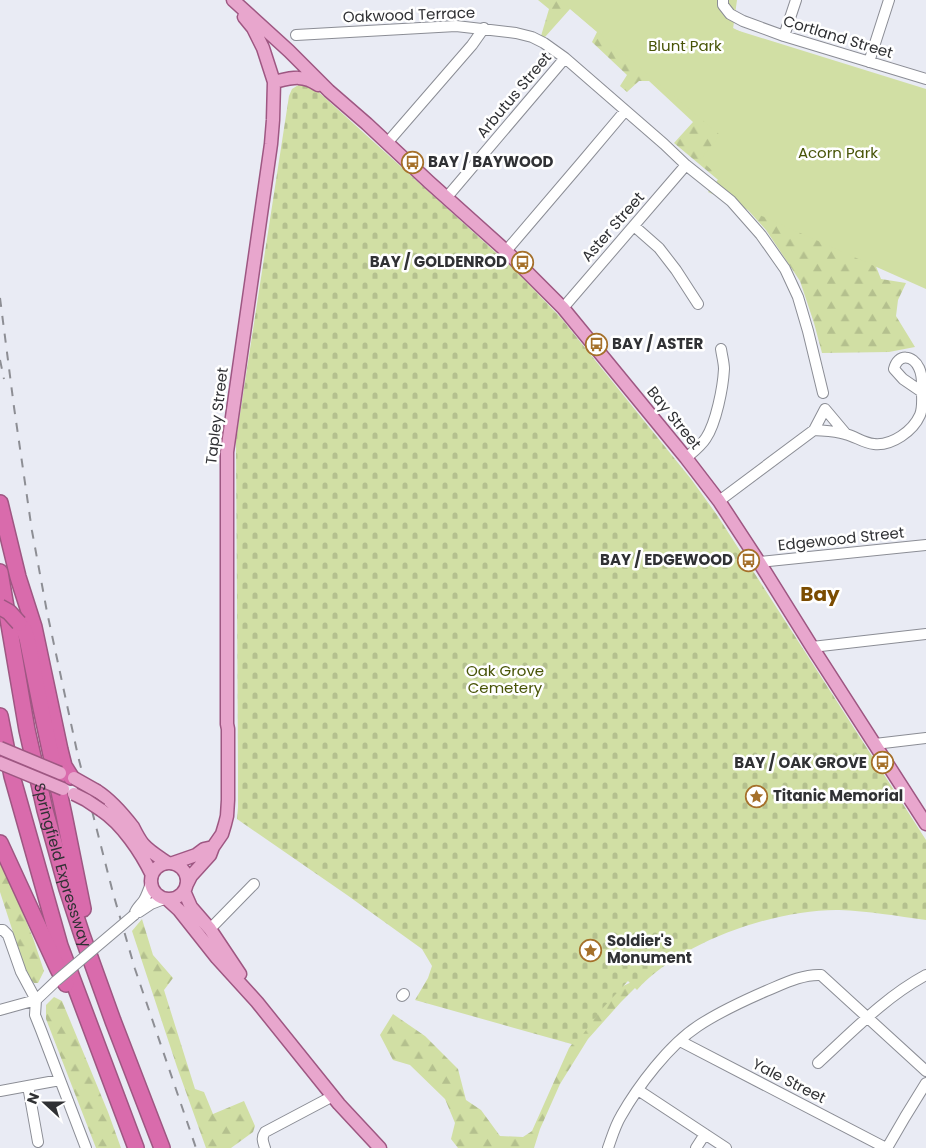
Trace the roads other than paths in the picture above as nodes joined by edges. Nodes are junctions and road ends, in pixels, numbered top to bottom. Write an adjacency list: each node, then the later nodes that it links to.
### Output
1 (232, 0): 10 (main road, Bay Street); 11 (main road, Tapley Street)
2 (723, 0): 7 (street, Cortland Street)
3 (796, 0): 7 (street)
4 (889, 0): 9 (street)
5 (484, 28): 6 (street, Oakwood Terrace); 8 (street, Oakwood Terrace); 15 (street)
6 (296, 35)
7 (784, 36): 9 (street, Cortland Street)
8 (565, 58): 14 (street, Oakwood Terrace); 17 (street, Arbutus Street)
9 (869, 62): 12 (street, Cortland Street)
10 (310, 72): 11 (main road); 13 (main road, Bay Street)
11 (273, 78): 13 (main road, Bay Street); 44 (main road, Tapley Street)
12 (926, 79)
13 (329, 91): 15 (main road, Bay Street)
14 (625, 111): 16 (street, Oakwood Terrace); 19 (street)
15 (387, 142): 17 (main road, Bay Street)
16 (686, 165): 18 (street, Aster Street); 24 (street, Oakwood Terrace)
17 (447, 197): 19 (main road, Bay Street)
18 (634, 226): 20 (street); 21 (street, Aster Street)
19 (506, 251): 21 (main road, Bay Street)
20 (698, 304)
21 (562, 308): 27 (main road, Bay Street)
22 (721, 349): 27 (street)
23 (922, 392): 26 (street)
24 (823, 393)
25 (814, 430): 26 (street); 26 (street); 28 (street)
26 (846, 434)
27 (686, 458): 28 (main road, Bay Street)
28 (719, 501): 31 (main road, Bay Street)
29 (0, 503): 41 (highway)
30 (926, 545): 31 (street, Edgewood Street)
31 (760, 562): 35 (main road, Bay Street)
32 (0, 572): 54 (highway, Springfield Expressway)
33 (0, 607): 54 (highway, bridge)
34 (926, 634): 35 (street)
35 (812, 647): 38 (main road, Bay Street)
36 (0, 716): 59 (highway, Springfield Expressway)
37 (926, 738): 38 (street)
38 (875, 744): 42 (main road, Bay Street)
39 (0, 748): 41 (main road, bridge)
40 (0, 763): 41 (main road, bridge)
41 (68, 782): 45 (main road, bridge); 46 (main road, bridge)
42 (926, 824)
43 (0, 843): 59 (highway)
44 (213, 847): 45 (main road); 48 (main road, Tapley Street)
45 (171, 863): 46 (main road); 48 (main road)
46 (151, 879): 49 (main road); 50 (street)
47 (254, 884): 51 (street)
48 (186, 888): 49 (main road); 51 (main road)
49 (165, 899): 50 (street); 56 (main road)
50 (134, 915): 55 (street, bridge)
51 (210, 929): 56 (main road)
52 (0, 930): 55 (street)
53 (926, 975): 58 (street)
54 (103, 991): 73 (highway, Springfield Expressway)
55 (36, 1000): 57 (street); 63 (street)
56 (257, 1002): 68 (main road)
57 (0, 1010)
58 (867, 1018): 60 (street); 61 (street); 62 (street)
59 (93, 1035): 72 (highway, Springfield Expressway)
60 (680, 1041): 66 (street); 79 (street, Yale Street)
61 (818, 1063)
62 (926, 1071)
63 (60, 1080): 65 (street); 71 (street)
64 (926, 1083): 79 (street)
65 (28, 1086): 67 (street); 70 (street)
66 (638, 1090): 69 (street); 76 (street)
67 (0, 1091)
68 (333, 1096): 74 (street); 75 (main road)
69 (705, 1134): 77 (street); 78 (street)
70 (38, 1142)
71 (86, 1148)
72 (136, 1148)
73 (162, 1148)
74 (265, 1148)
75 (380, 1148)
76 (608, 1148)
77 (696, 1148)
78 (726, 1148)
79 (887, 1148)

